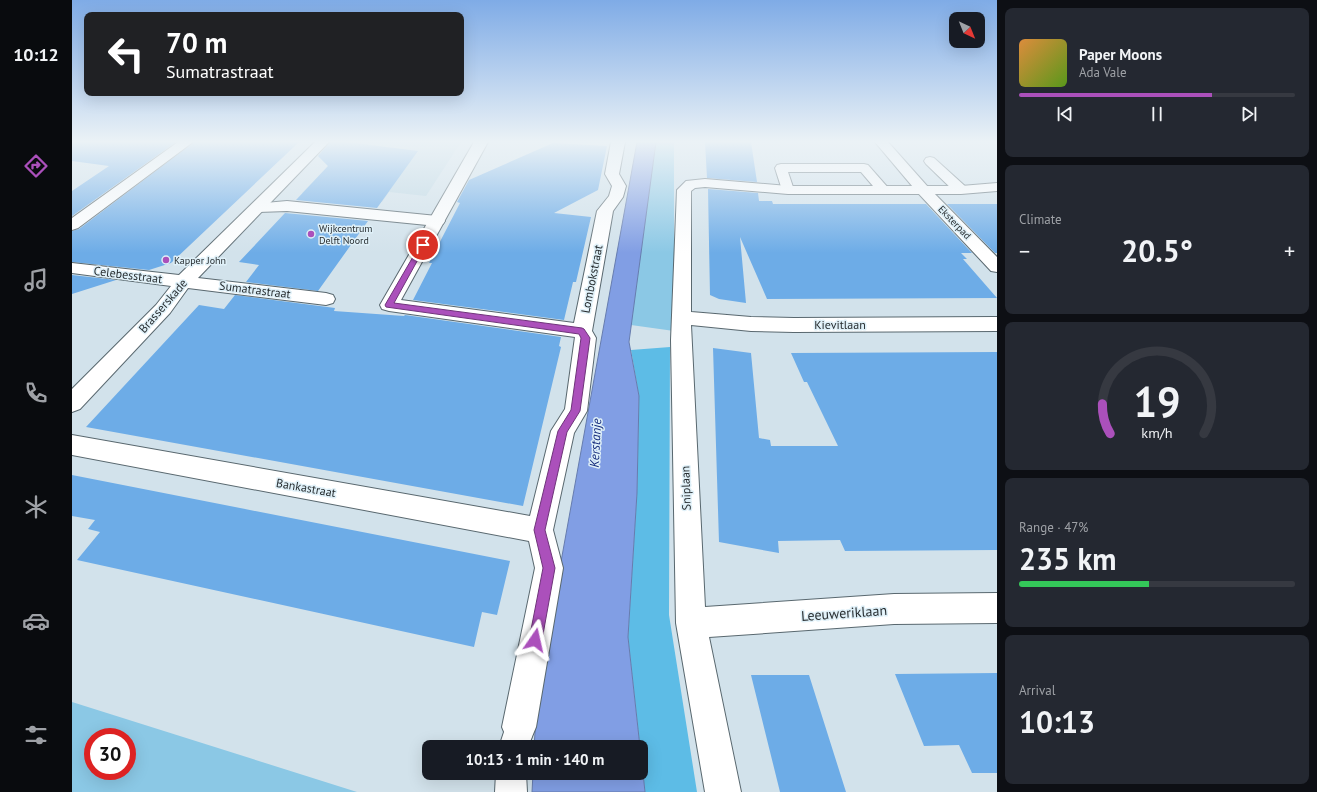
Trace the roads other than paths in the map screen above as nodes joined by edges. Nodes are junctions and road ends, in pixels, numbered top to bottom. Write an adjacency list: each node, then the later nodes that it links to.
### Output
1 (135, 179): 16 (street)
2 (286, 179): 14 (street, Brasserskade)
3 (460, 179): 15 (street)
4 (615, 179): 23 (street, Lombokstraat)
5 (784, 179): 10 (lane)
6 (874, 179): 11 (lane)
7 (914, 179): 12 (street, Eksterpad)
8 (949, 179): 13 (lane)
9 (997, 187): 13 (street)
10 (788, 190): 11 (street); 21 (street, Sniplaan)
11 (884, 190): 12 (street)
12 (924, 190): 13 (street); 17 (street, Eksterpad)
13 (961, 190)
14 (258, 207): 15 (street); 19 (street, Brasserskade)
15 (436, 221): 23 (street)
16 (72, 225)
17 (997, 267)
18 (72, 268): 19 (street, Celebesstraat)
19 (183, 282): 20 (street, Sumatrastraat); 24 (street, Brasserskade)
20 (326, 299)
21 (683, 318): 22 (street, Kievitlaan); 28 (street, Sniplaan)
22 (997, 324)
23 (582, 331): 26 (street, Lombokstraat)
24 (72, 403)
25 (72, 445): 26 (street, Bankastraat)
26 (540, 530): 29 (street, Lombokstraat)
27 (997, 608): 28 (street, Leeuweriklaan)
28 (691, 623): 32 (street, Sniplaan)
29 (516, 737)
30 (511, 780): 31 (lane)
31 (511, 792)
32 (723, 792)

